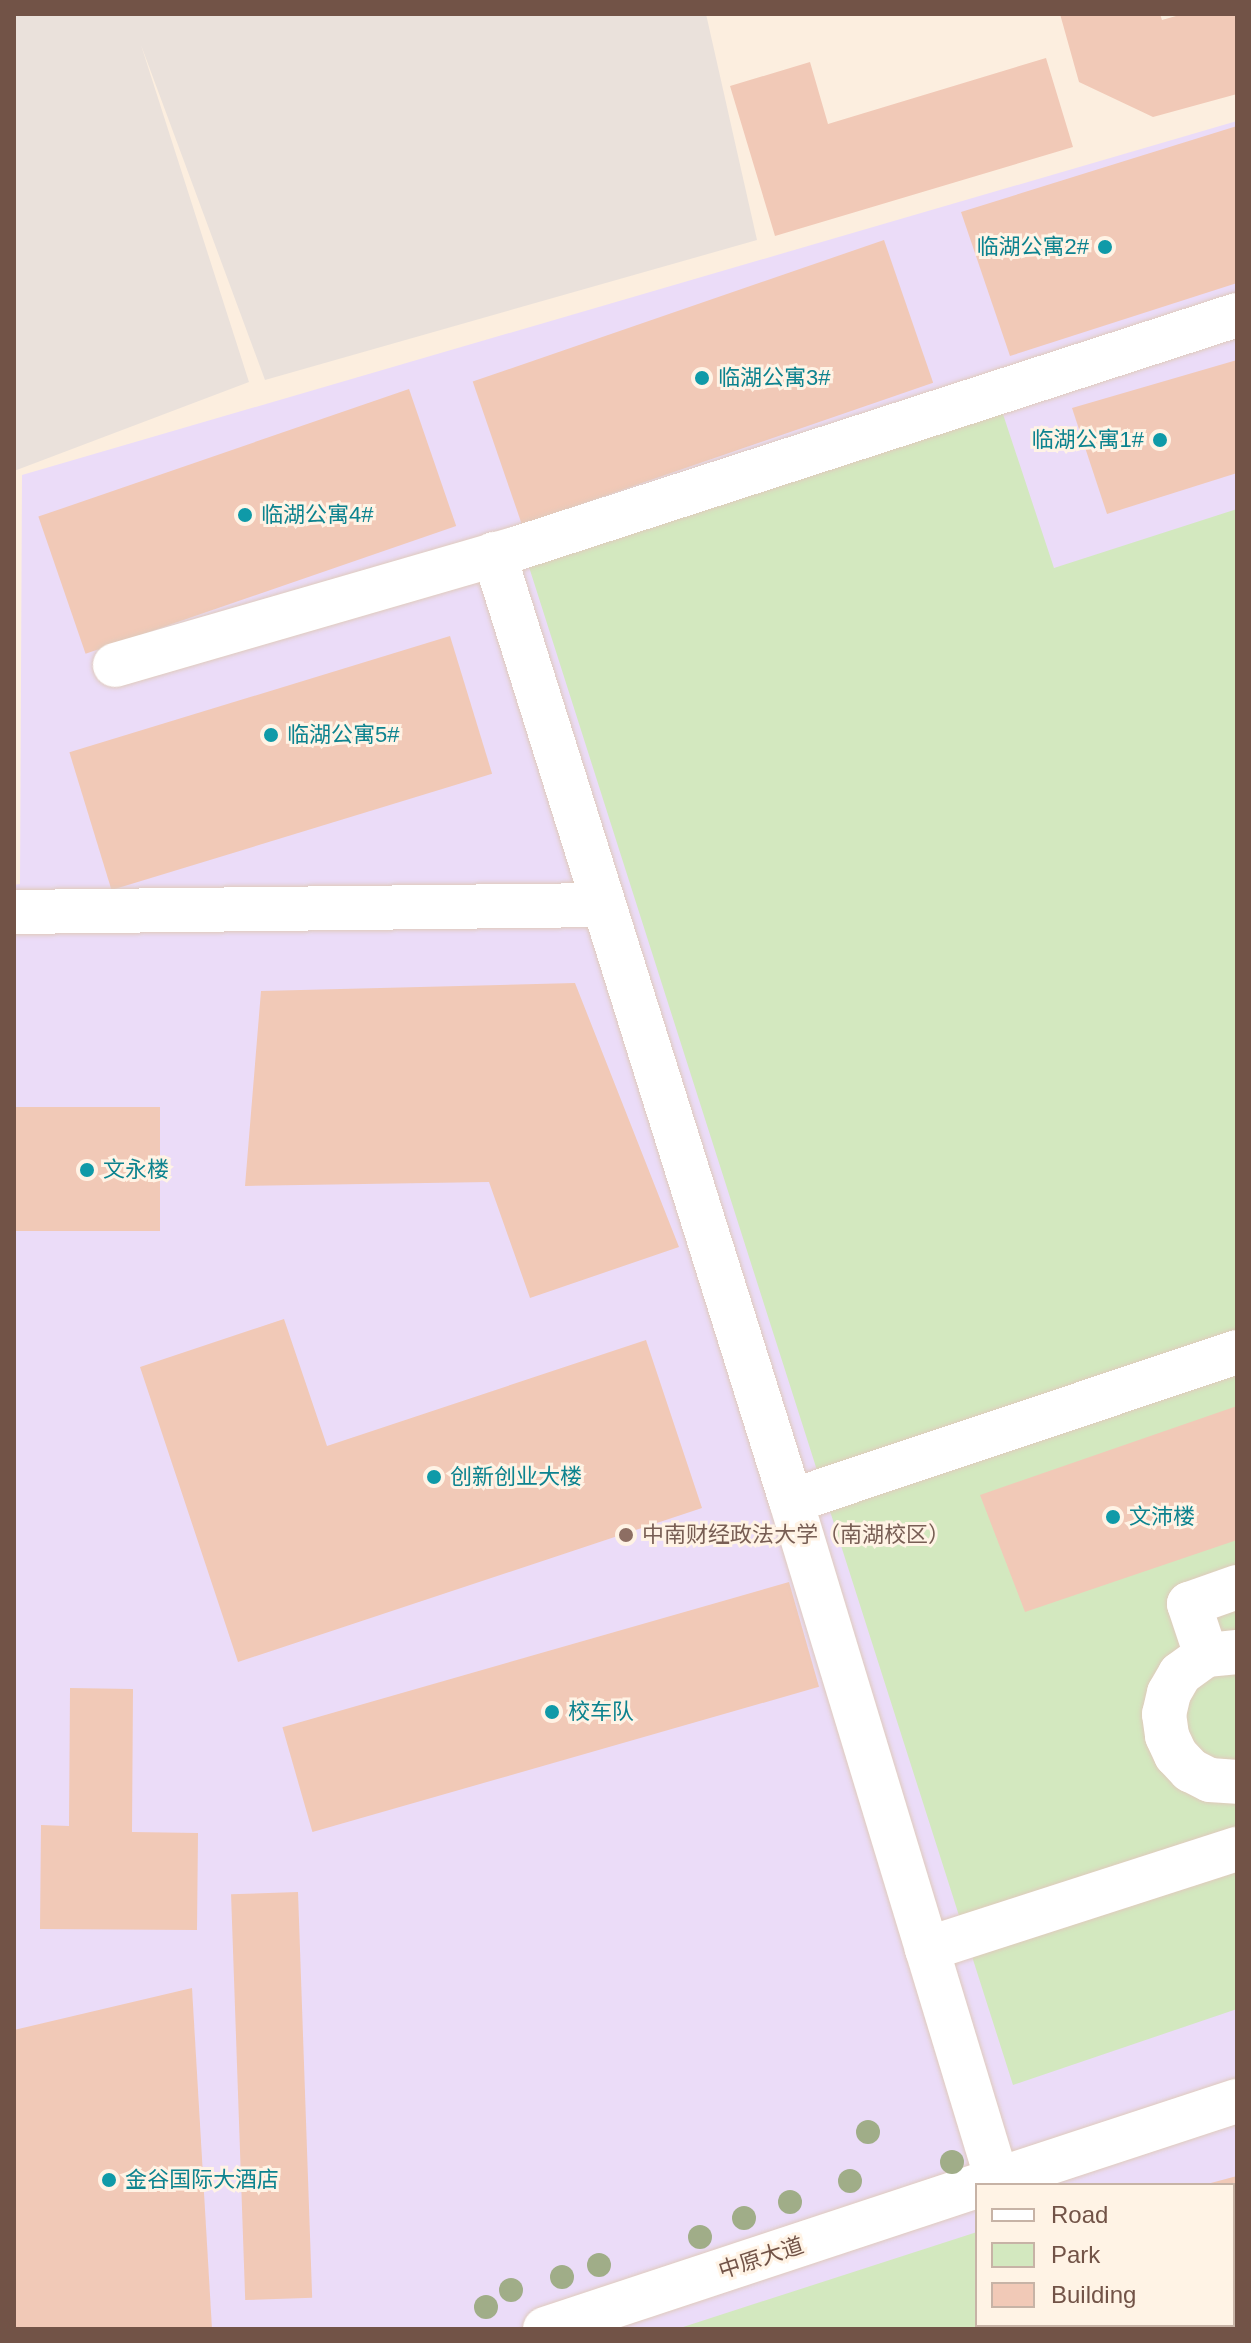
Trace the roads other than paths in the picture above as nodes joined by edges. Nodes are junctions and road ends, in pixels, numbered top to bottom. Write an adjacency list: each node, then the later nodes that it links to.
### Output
1 (1237, 315): 2 (street)
2 (494, 554): 3 (street); 4 (street)
3 (115, 665)
4 (603, 905): 5 (street); 7 (street)
5 (14, 912)
6 (1237, 1352): 7 (street)
7 (791, 1501): 12 (street)
8 (1237, 1587): 9 (street)
9 (1221, 1653): 10 (street)
10 (1237, 1782)
11 (1237, 1849): 12 (street)
12 (927, 1949): 14 (street)
13 (1237, 2101): 14 (street, 中原大道)
14 (1003, 2181)
15 (975, 2190): 16 (street, 中原大道)
16 (545, 2329)

